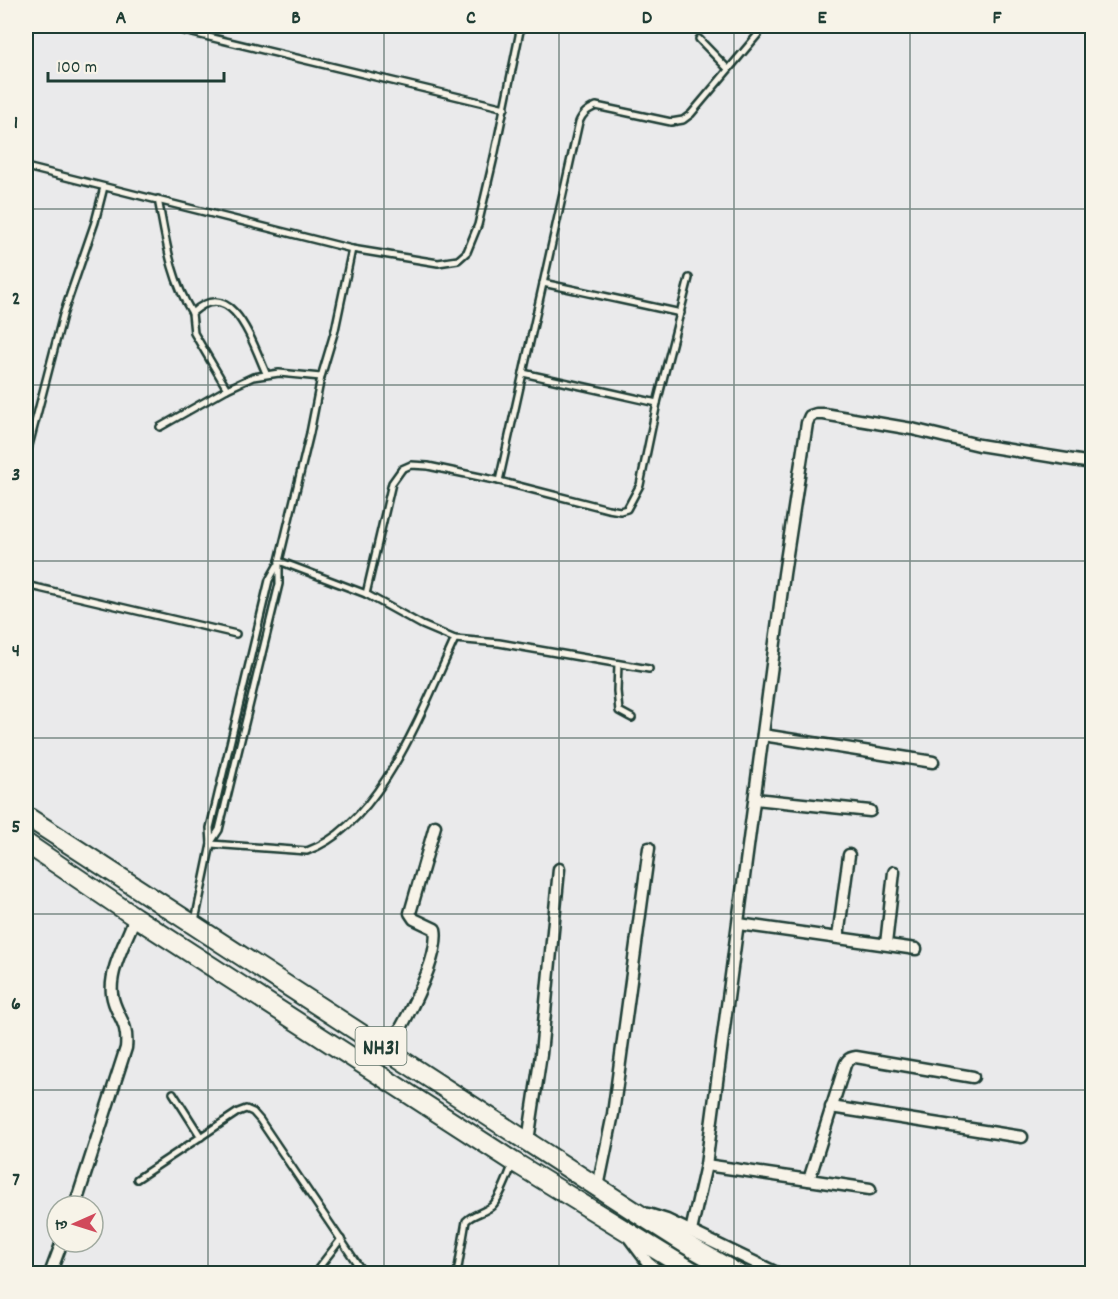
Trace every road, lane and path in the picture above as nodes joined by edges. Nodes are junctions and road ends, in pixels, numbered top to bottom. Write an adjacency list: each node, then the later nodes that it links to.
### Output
1 (163, 26): 6 (lane)
2 (521, 26): 6 (lane)
3 (765, 26): 5 (lane)
4 (699, 39): 5 (lane)
5 (727, 68): 12 (lane)
6 (505, 108): 10 (lane)
7 (26, 167): 8 (lane)
8 (104, 187): 9 (lane); 21 (lane)
9 (158, 199): 10 (lane); 13 (lane)
10 (352, 249): 17 (lane)
11 (689, 278): 14 (lane)
12 (543, 283): 14 (lane); 16 (lane)
13 (192, 313): 15 (lane); 18 (lane)
14 (681, 313): 19 (lane)
15 (266, 373): 17 (lane); 18 (lane)
16 (523, 373): 19 (lane); 23 (lane)
17 (321, 377): 24 (lane)
18 (226, 389): 20 (lane)
19 (657, 404): 23 (lane)
20 (160, 427)
21 (26, 457)
22 (1092, 463): 32 (street)
23 (499, 481): 26 (lane)
24 (278, 563): 26 (lane); 39 (lane); 39 (lane)
25 (26, 585): 27 (lane)
26 (366, 594): 28 (lane)
27 (236, 634)
28 (455, 639): 29 (lane); 39 (lane)
29 (618, 664): 30 (lane); 31 (lane)
30 (649, 669)
31 (632, 718)
32 (764, 735): 33 (street); 34 (street)
33 (933, 762)
34 (755, 799): 35 (street); 45 (street)
35 (870, 812)
36 (26, 816): 46 (highway, NH31)
37 (435, 826): 50 (street)
38 (26, 843): 44 (highway, NH31)
39 (211, 843): 46 (lane)
40 (649, 848): 61 (street)
41 (849, 855): 47 (street)
42 (559, 869): 56 (street)
43 (894, 872): 48 (street)
44 (135, 917): 57 (highway, NH31); 63 (street)
45 (739, 924): 47 (street); 58 (street)
46 (194, 926): 50 (highway, NH31)
47 (838, 937): 48 (street)
48 (886, 944): 49 (street)
49 (916, 949)
50 (388, 1051): 56 (highway, NH31)
51 (973, 1077): 53 (street)
52 (173, 1094): 54 (lane)
53 (831, 1107): 55 (street); 60 (street)
54 (201, 1137): 59 (lane); 67 (lane)
55 (1022, 1137)
56 (528, 1141): 61 (highway, NH31)
57 (514, 1162): 65 (highway, NH31); 72 (lane)
58 (706, 1165): 60 (street); 66 (street)
59 (137, 1179)
60 (809, 1180): 62 (street)
61 (598, 1187): 64 (highway, NH31)
62 (870, 1189)
63 (79, 1194)
64 (631, 1209): 66 (street); 75 (highway, NH31)
65 (620, 1226): 73 (street); 74 (highway, NH31)
66 (691, 1231): 76 (street)
67 (341, 1239): 70 (lane); 71 (lane)
68 (58, 1254): 69 (street)
69 (50, 1274)
70 (314, 1274)
71 (364, 1274)
72 (457, 1274)
73 (662, 1274)
74 (696, 1274)
75 (738, 1274)
76 (779, 1274)

